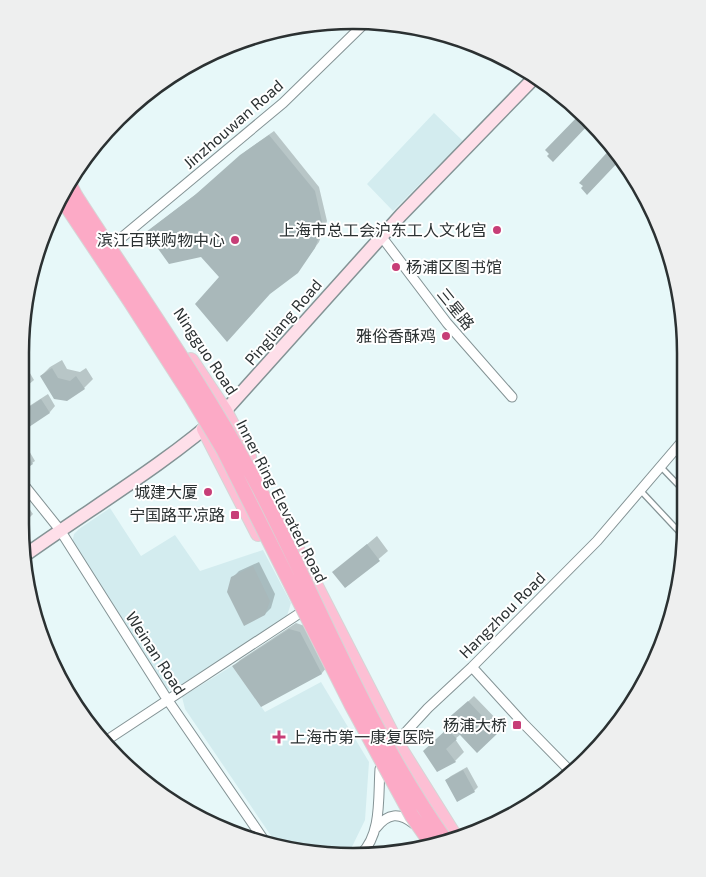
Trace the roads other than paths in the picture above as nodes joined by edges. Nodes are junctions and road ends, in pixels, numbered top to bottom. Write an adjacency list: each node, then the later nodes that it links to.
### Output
1 (359, 29): 8 (street, Jinzhouwan Road)
2 (531, 82): 7 (main road, Pingliang Road)
3 (76, 185): 8 (main road, Ningguo Road)
4 (70, 194): 31 (highway, Inner Ring Elevated Road, bridge)
5 (70, 194): 33 (highway, Inner Ring Elevated Road, bridge)
6 (63, 207): 11 (main road)
7 (381, 236): 9 (street, 三星路); 10 (main road, Pingliang Road)
8 (114, 244): 10 (main road, Ningguo Road)
9 (512, 397)
10 (225, 411): 11 (main road, Pingliang Road); 24 (main road, Ningguo Road)
11 (204, 429): 18 (main road, Pingliang Road); 20 (main road)
12 (677, 448): 13 (street, Hangzhou Road)
13 (661, 467): 14 (lane); 16 (street, Hangzhou Road)
14 (677, 484)
15 (29, 491): 18 (street, Weinan Road)
16 (641, 491): 17 (lane); 21 (street, Hangzhou Road)
17 (677, 529)
18 (60, 530): 19 (main road, Pingliang Road); 22 (street, Weinan Road)
19 (30, 552)
20 (300, 613): 22 (street); 26 (main road)
21 (472, 667): 24 (street, Hangzhou Road); 25 (street)
22 (168, 699): 23 (street); 30 (street, Weinan Road)
23 (109, 738)
24 (396, 742): 26 (street, Hangzhou Road); 29 (main road, Ningguo Road)
25 (567, 768)
26 (380, 769): 27 (main road); 28 (street, Hangzhou Road)
27 (415, 824): 28 (street); 32 (main road)
28 (376, 828): 34 (street, Hangzhou Road)
29 (452, 832)
30 (260, 834)
31 (442, 835)
32 (427, 839)
33 (428, 839)
34 (366, 848)

